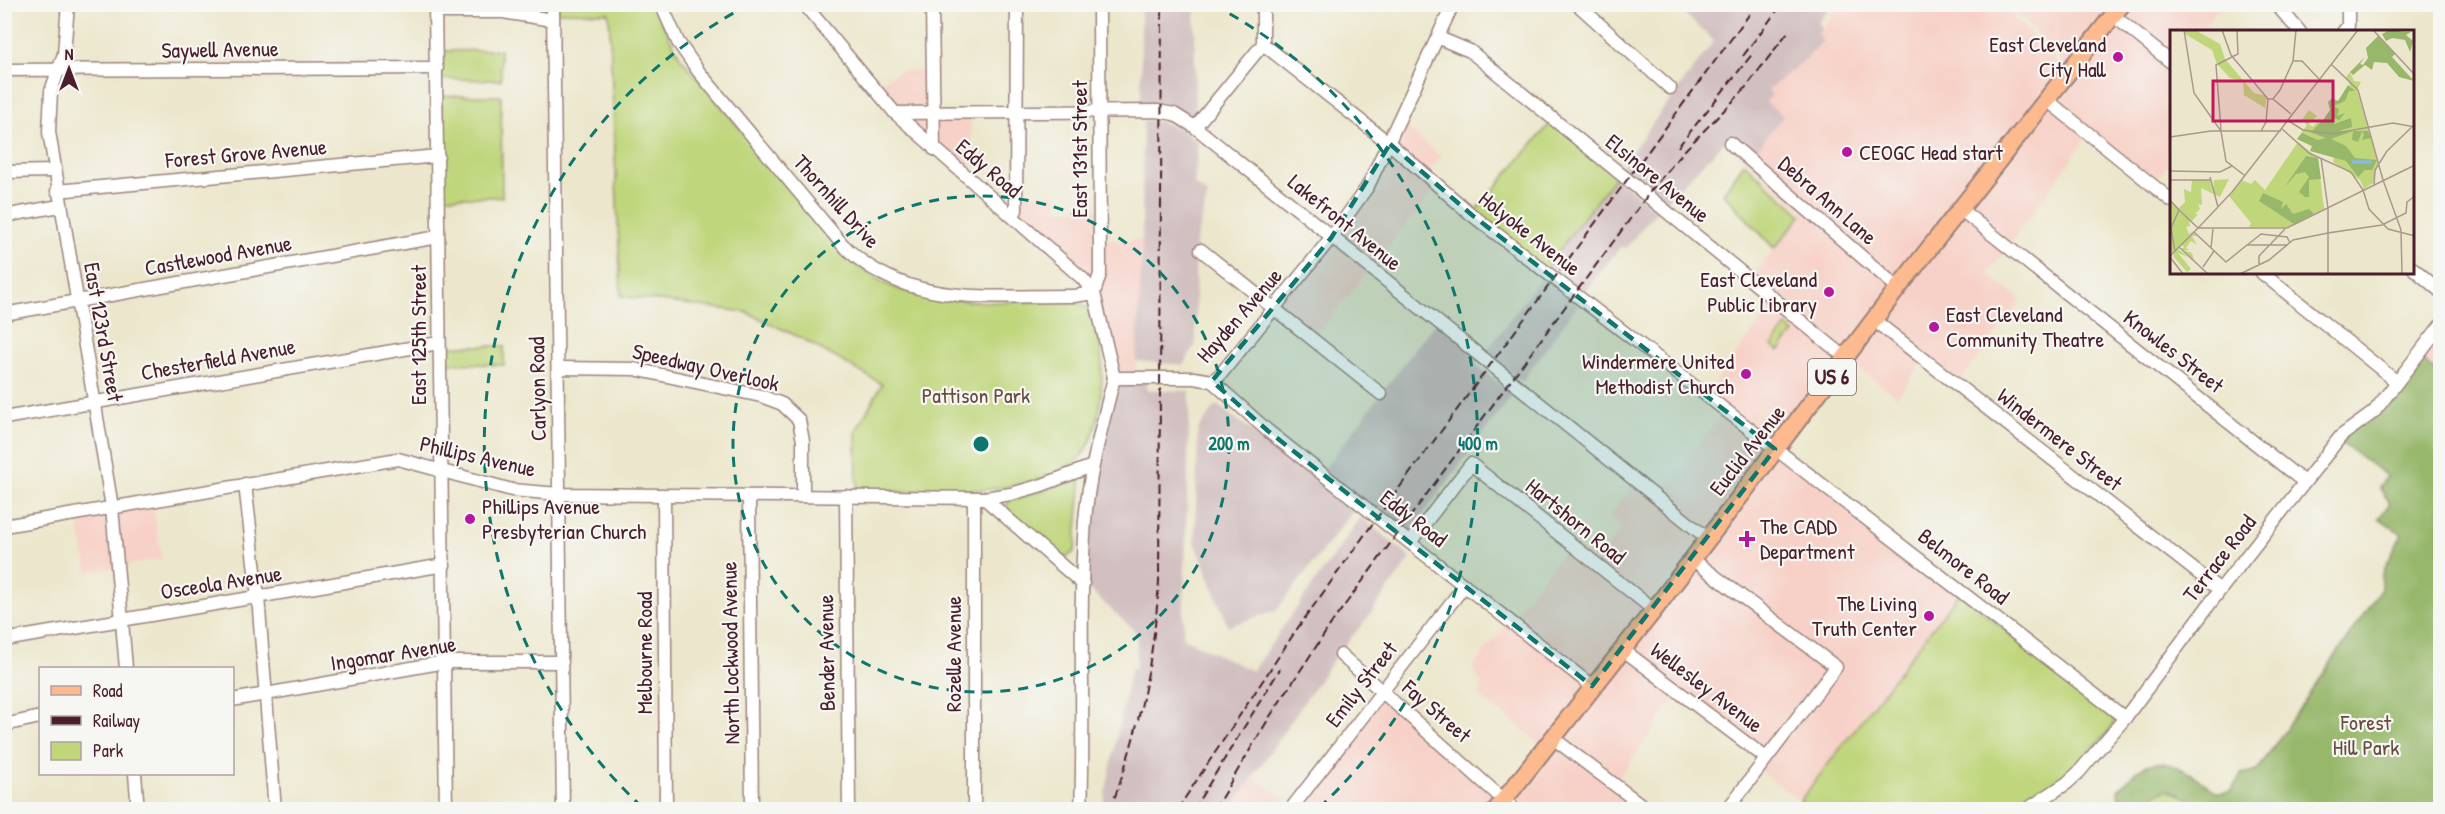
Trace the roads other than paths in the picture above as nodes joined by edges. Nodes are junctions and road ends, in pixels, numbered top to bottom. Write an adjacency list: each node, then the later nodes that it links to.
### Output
1 (68, 4): 23 (street, East 123rd Street)
2 (554, 4): 15 (street, Carlyon Road)
3 (661, 4): 50 (street, Thornhill Drive)
4 (804, 4): 27 (street, Eddy Road)
5 (932, 4): 28 (street)
6 (1017, 4): 29 (street)
7 (1099, 4): 26 (street, East 131st Street)
8 (1263, 4): 19 (street)
9 (1453, 4): 18 (street, Hayden Avenue)
10 (1577, 4): 24 (street)
11 (2276, 4): 16 (street)
12 (2348, 4): 17 (street)
13 (436, 8): 15 (street); 21 (street, East 125th Street)
14 (2118, 10): 20 (street); 25 (main road, Euclid Avenue / US 6)
15 (552, 20): 58 (street, Carlyon Road)
16 (2298, 30)
17 (2344, 30)
18 (1439, 38): 32 (street, Hayden Avenue); 57 (street, Elsinore Avenue)
19 (1263, 44): 30 (street); 32 (street, Holyoke Avenue)
20 (2170, 61)
21 (437, 68): 23 (street, Saywell Avenue); 34 (street, East 125th Street)
22 (4, 70): 23 (street, Saywell Avenue)
23 (57, 71): 35 (street, East 123rd Street)
24 (1670, 88)
25 (2047, 100): 38 (street); 40 (main road, Euclid Avenue / US 6)
26 (1100, 111): 29 (street, Lakefront Avenue); 30 (street, Lakefront Avenue); 50 (street, East 131st Street)
27 (895, 113): 28 (street, Lakefront Avenue); 33 (street, Eddy Road)
28 (933, 113): 29 (street, Lakefront Avenue); 33 (street)
29 (1016, 113): 42 (street)
30 (1195, 127): 44 (street, Lakefront Avenue)
31 (1730, 143): 48 (street, Debra Ann Lane)
32 (1390, 144): 44 (street, Hayden Avenue); 65 (street, Holyoke Avenue)
33 (934, 149): 42 (street, Eddy Road)
34 (438, 156): 37 (street, Forest Grove Avenue); 43 (street, East 125th Street)
35 (54, 171): 36 (street); 37 (street, East 123rd Street)
36 (4, 172)
37 (57, 191): 39 (street, East 123rd Street)
38 (2170, 199)
39 (60, 206): 41 (street); 51 (street, East 123rd Street)
40 (1960, 209): 48 (main road, Euclid Avenue / US 6); 68 (street, Knowles Street)
41 (4, 216)
42 (1013, 216): 50 (street, Eddy Road)
43 (438, 237): 51 (street, Castlewood Avenue); 56 (street, East 125th Street)
44 (1331, 238): 52 (street, Hayden Avenue); 78 (street, Lakefront Avenue)
45 (1201, 250): 52 (street)
46 (2415, 270): 49 (street)
47 (2263, 274): 61 (street)
48 (1898, 288): 54 (main road, Euclid Avenue / US 6)
49 (2440, 289)
50 (1094, 293): 59 (street, Eddy Road)
51 (77, 301): 53 (street, Castlewood Avenue); 63 (street, East 123rd Street)
52 (1275, 308): 60 (street, Hayden Avenue); 62 (street)
53 (4, 314)
54 (1875, 321): 57 (main road, Euclid Avenue / US 6); 84 (street, Windermere Street)
55 (2440, 326): 61 (street, Terrace Road)
56 (440, 343): 63 (street, Chesterfield Avenue); 67 (street, East 125th Street)
57 (1846, 358): 65 (main road, Euclid Avenue / US 6)
58 (558, 368): 70 (street, Carlyon Road); 73 (street, Speedway Overlook)
59 (1114, 378): 60 (street, Hayden Avenue); 66 (street)
60 (1212, 381): 79 (street, Eddy Road)
61 (2397, 381): 68 (street, Terrace Road)
62 (1381, 394)
63 (95, 402): 64 (street, Chesterfield Avenue); 76 (street, East 123rd Street)
64 (4, 418)
65 (1775, 449): 78 (main road, Euclid Avenue / US 6); 99 (street, Belmore Road)
66 (1092, 466): 75 (street, Phillips Avenue); 82 (street)
67 (440, 471): 69 (street, Phillips Avenue); 70 (street, Phillips Avenue); 81 (street, East 125th Street)
68 (2304, 482): 84 (street, Terrace Road)
69 (245, 484): 76 (street, Phillips Avenue); 85 (street)
70 (559, 494): 71 (street, Phillips Avenue); 92 (street, Carlyon Road)
71 (664, 496): 72 (street, Phillips Avenue); 109 (street, Melbourne Road)
72 (749, 496): 73 (street, Phillips Avenue); 110 (street, North Lockwood Avenue)
73 (803, 496): 74 (street, Phillips Avenue)
74 (846, 496): 75 (street, Phillips Avenue); 111 (street, Bender Avenue)
75 (979, 498): 82 (street); 112 (street, Rozelle Avenue)
76 (112, 507): 77 (street, Phillips Avenue); 87 (street, East 123rd Street)
77 (4, 526)
78 (1707, 538): 80 (main road, Euclid Avenue / US 6)
79 (1411, 541): 83 (street, Eddy Road); 86 (street, Hartshorn Road)
80 (1692, 559): 86 (main road, Euclid Avenue / US 6); 102 (street)
81 (444, 565): 85 (street, Osceola Avenue); 91 (street, East 125th Street)
82 (1083, 584): 113 (street)
83 (1465, 585): 94 (street, Eddy Road); 95 (street, Emily Street)
84 (2220, 590): 99 (street, Terrace Road)
85 (258, 597): 87 (street, Osceola Avenue); 96 (street)
86 (1654, 610): 89 (main road, Euclid Avenue / US 6)
87 (122, 619): 88 (street, Osceola Avenue); 93 (street, East 123rd Street)
88 (4, 640)
89 (1622, 650): 94 (main road, Euclid Avenue / US 6); 102 (street, Wellesley Avenue)
90 (1341, 655): 95 (street, Fay Street)
91 (445, 662): 92 (street, Ingomar Avenue); 96 (street, Ingomar Avenue); 107 (street, East 125th Street)
92 (562, 662): 108 (street, Carlyon Road)
93 (126, 667)
94 (1592, 686): 101 (main road, Euclid Avenue / US 6)
95 (1382, 692): 104 (street, Fay Street); 114 (street, Emily Street)
96 (265, 694): 97 (street, Ingomar Avenue); 106 (street)
97 (234, 700)
98 (39, 717): 100 (street)
99 (2125, 718): 117 (street, Terrace Road)
100 (4, 725)
101 (1553, 738): 104 (main road, Euclid Avenue / US 6); 115 (street)
102 (1766, 758): 116 (street)
103 (135, 775): 105 (street)
104 (1506, 806)
105 (138, 810)
106 (275, 810)
107 (446, 810)
108 (563, 810)
109 (666, 810)
110 (752, 810)
111 (849, 810)
112 (974, 810)
113 (1081, 810)
114 (1290, 810)
115 (1648, 810)
116 (1727, 810)
117 (2026, 810)

